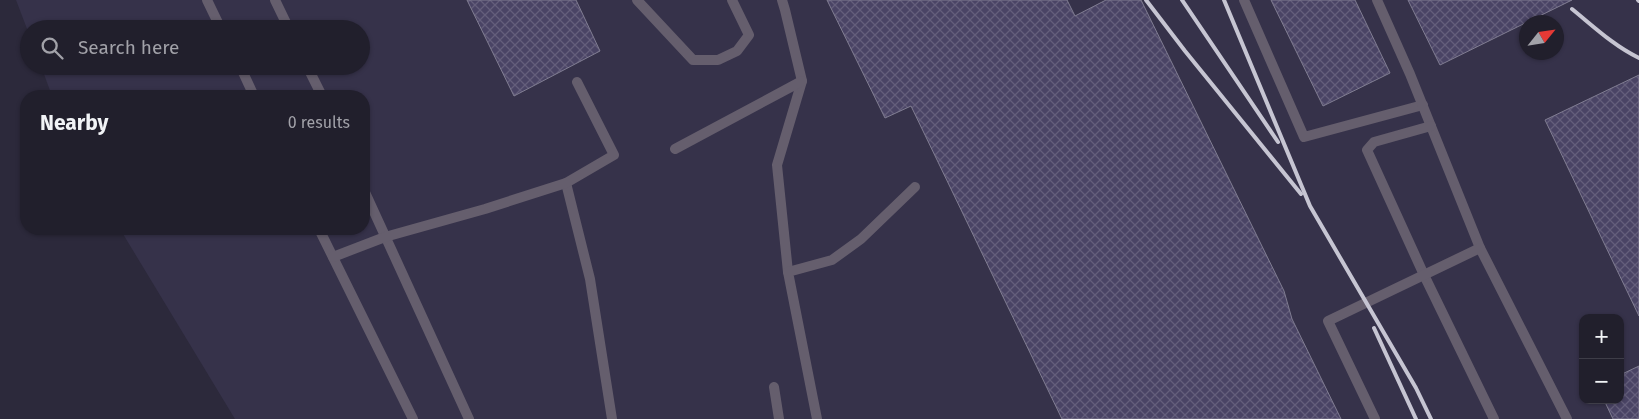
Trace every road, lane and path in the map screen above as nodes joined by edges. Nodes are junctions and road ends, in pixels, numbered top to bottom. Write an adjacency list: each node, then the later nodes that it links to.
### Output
1 (207, 0): 8 (lane)
2 (275, 0): 9 (lane)
3 (636, 0): 4 (lane)
4 (732, 0)
5 (782, 0): 13 (lane)
6 (1244, 0): 16 (lane)
7 (1377, 0): 16 (lane)
8 (217, 20)
9 (285, 20)
10 (244, 75): 14 (lane)
11 (312, 75): 15 (lane)
12 (577, 82): 19 (lane)
13 (802, 82): 18 (lane); 26 (lane)
14 (251, 90)
15 (319, 90)
16 (1422, 105): 17 (lane)
17 (1431, 126): 24 (lane); 27 (lane)
18 (675, 149)
19 (566, 183): 23 (lane); 31 (lane)
20 (915, 187): 26 (lane)
21 (370, 204): 23 (lane)
22 (322, 235): 25 (lane)
23 (384, 237): 25 (lane); 30 (lane)
24 (1480, 248): 27 (lane); 36 (lane)
25 (333, 257): 29 (lane)
26 (788, 272): 33 (lane)
27 (1424, 275): 34 (lane); 35 (lane)
28 (774, 388): 32 (lane)
29 (413, 419)
30 (469, 419)
31 (612, 419)
32 (778, 419)
33 (816, 419)
34 (1375, 419)
35 (1494, 419)
36 (1566, 419)

